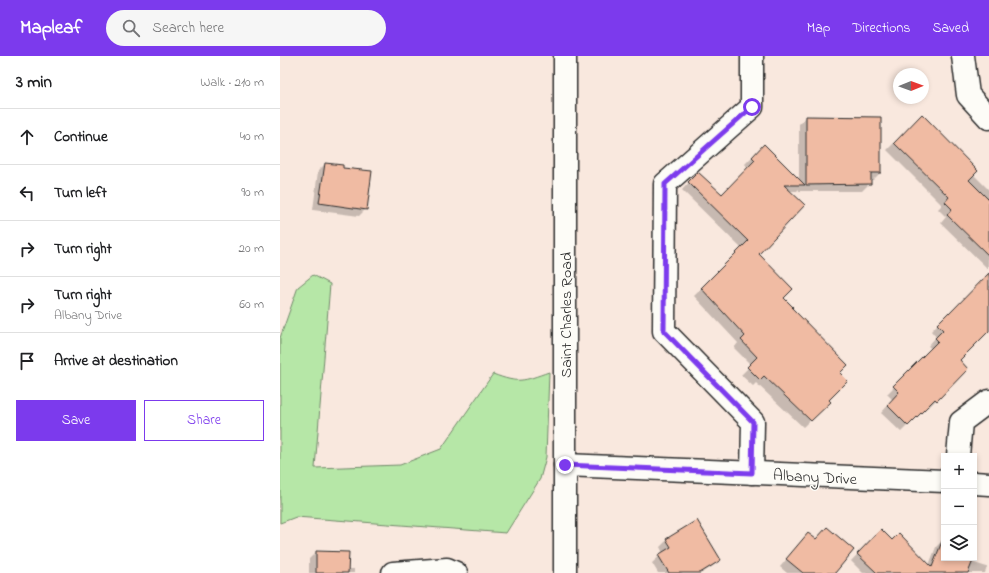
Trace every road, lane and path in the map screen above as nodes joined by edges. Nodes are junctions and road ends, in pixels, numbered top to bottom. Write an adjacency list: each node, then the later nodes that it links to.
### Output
1 (565, 56): 7 (street, Saint Charles Road)
2 (752, 56): 8 (street)
3 (963, 56): 4 (street)
4 (989, 118)
5 (989, 401): 6 (street)
6 (958, 453)
7 (565, 465): 8 (street, Albany Drive); 14 (street, Saint Charles Road)
8 (752, 473): 9 (street, Albany Drive)
9 (941, 481)
10 (977, 483): 11 (street)
11 (989, 484)
12 (393, 573): 13 (street)
13 (456, 573)
14 (564, 573)

